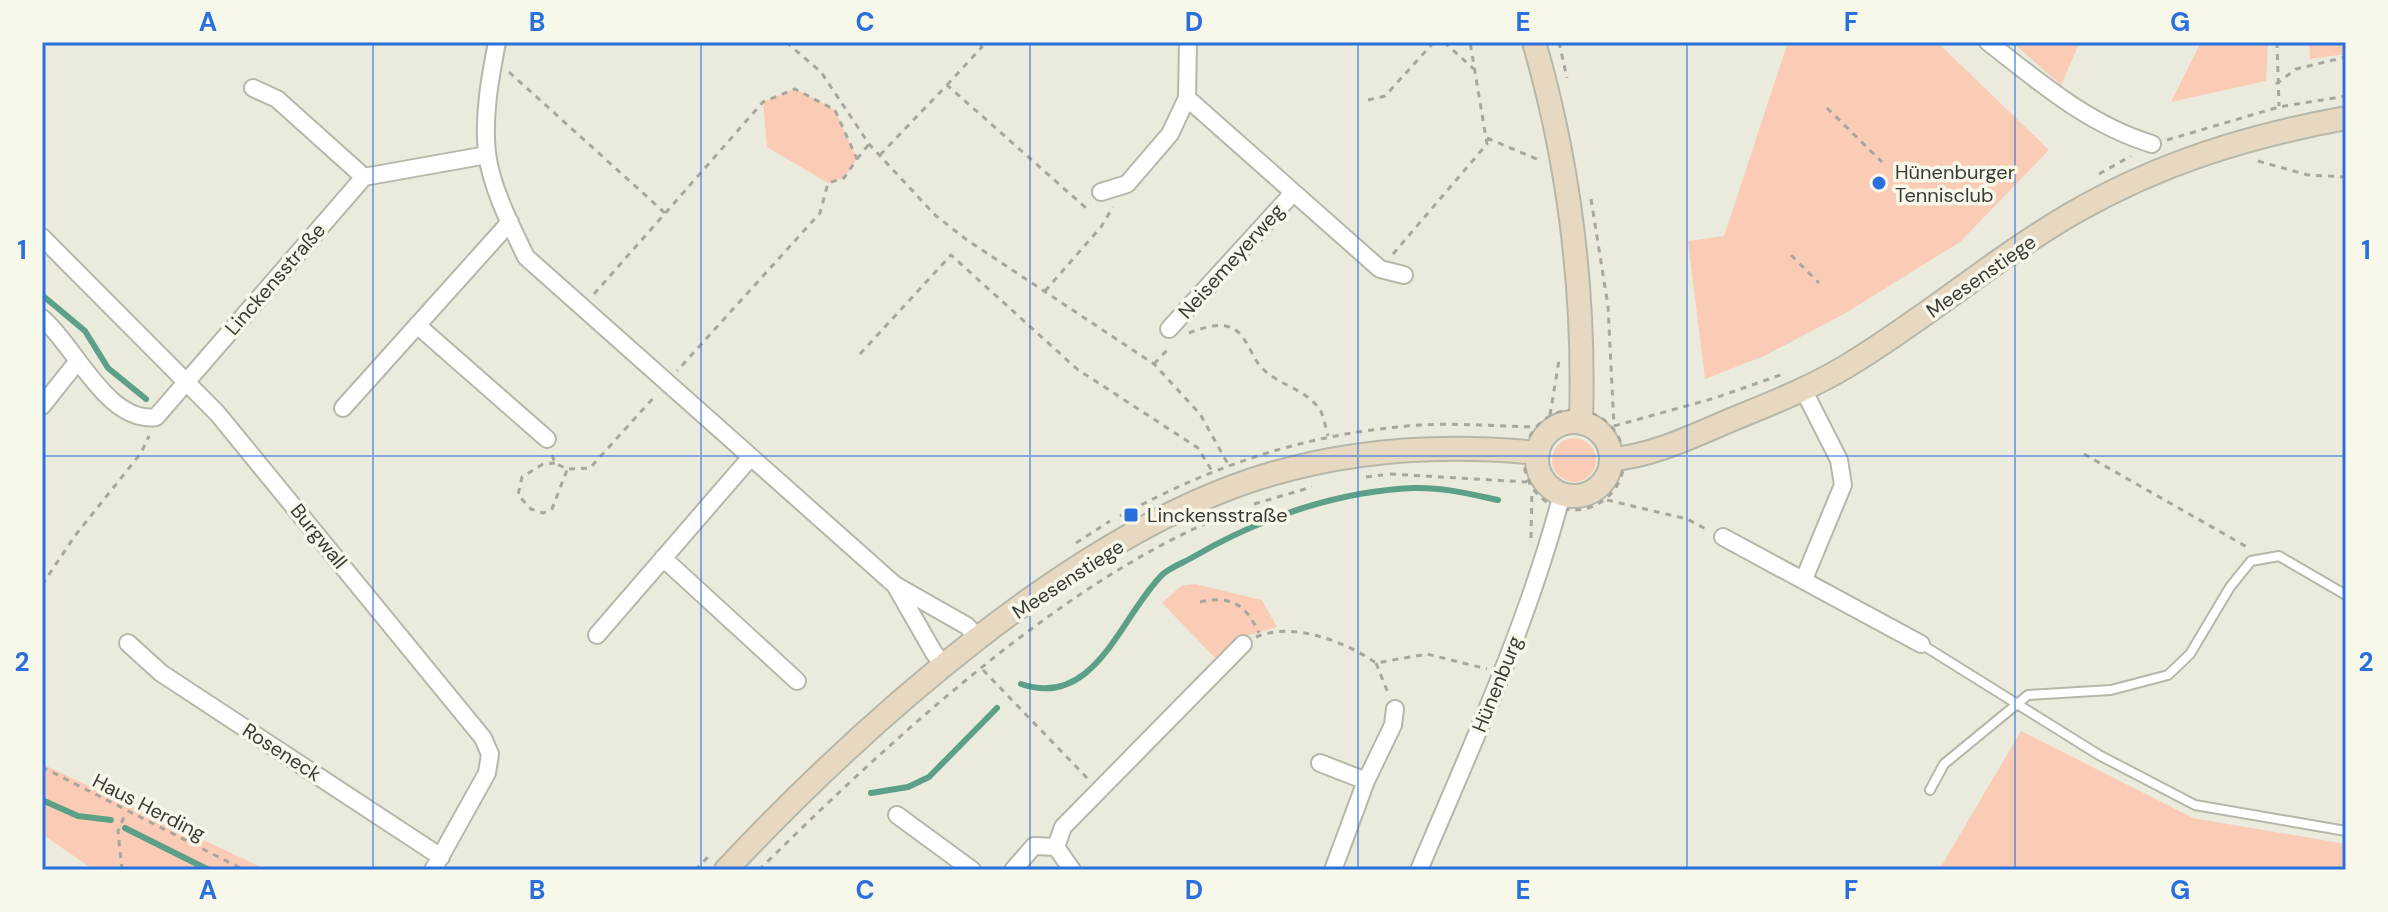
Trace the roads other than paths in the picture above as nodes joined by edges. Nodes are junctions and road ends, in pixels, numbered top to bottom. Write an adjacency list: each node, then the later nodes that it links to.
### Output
1 (1188, 42): 6 (street)
2 (1534, 42): 24 (street)
3 (1988, 42): 8 (street)
4 (493, 47): 9 (street)
5 (253, 88): 10 (street)
6 (1187, 98): 11 (street); 12 (street, Neisemeyerweg)
7 (2346, 118): 21 (street, Meesenstiege)
8 (2152, 144)
9 (487, 155): 10 (street); 13 (street)
10 (364, 177): 20 (street, Linckensstraße)
11 (1101, 192)
12 (1293, 193): 15 (street, Neisemeyerweg); 18 (street, Neisemeyerweg)
13 (510, 222): 17 (street); 27 (street)
14 (42, 237): 20 (street, Burgwall)
15 (1404, 275)
16 (42, 318): 19 (street)
17 (417, 325): 23 (street); 25 (street)
18 (1169, 329)
19 (77, 362): 20 (street, Linckensstraße); 22 (street)
20 (187, 382): 50 (street, Burgwall)
21 (1803, 389): 28 (street, Meesenstiege); 32 (street)
22 (42, 406)
23 (343, 408)
24 (1581, 423): 26 (street); 28 (street)
25 (547, 439)
26 (1538, 453): 29 (street); 36 (street, Meesenstiege)
27 (750, 458): 31 (street); 33 (street)
28 (1617, 458): 29 (street)
29 (1560, 501): 56 (street, Hünenburg)
30 (1723, 537): 32 (street)
31 (663, 558): 35 (street); 41 (street)
32 (1804, 579): 39 (street)
33 (895, 585): 36 (street); 40 (street)
34 (2346, 595): 42 (lane)
35 (597, 635)
36 (979, 639): 40 (street, Meesenstiege)
37 (128, 643): 50 (street, Roseneck)
38 (1243, 644): 49 (street)
39 (1921, 644): 42 (lane)
40 (945, 666): 51 (street, Meesenstiege)
41 (797, 681)
42 (2014, 703): 46 (lane); 48 (lane)
43 (1395, 709): 45 (street)
44 (1320, 763): 45 (street)
45 (1366, 781): 55 (street)
46 (1930, 790)
47 (897, 815): 52 (street)
48 (2346, 831)
49 (1056, 847): 53 (street); 54 (street)
50 (437, 863)
51 (726, 870)
52 (972, 870)
53 (1013, 870)
54 (1072, 870)
55 (1333, 870)
56 (1419, 870)

